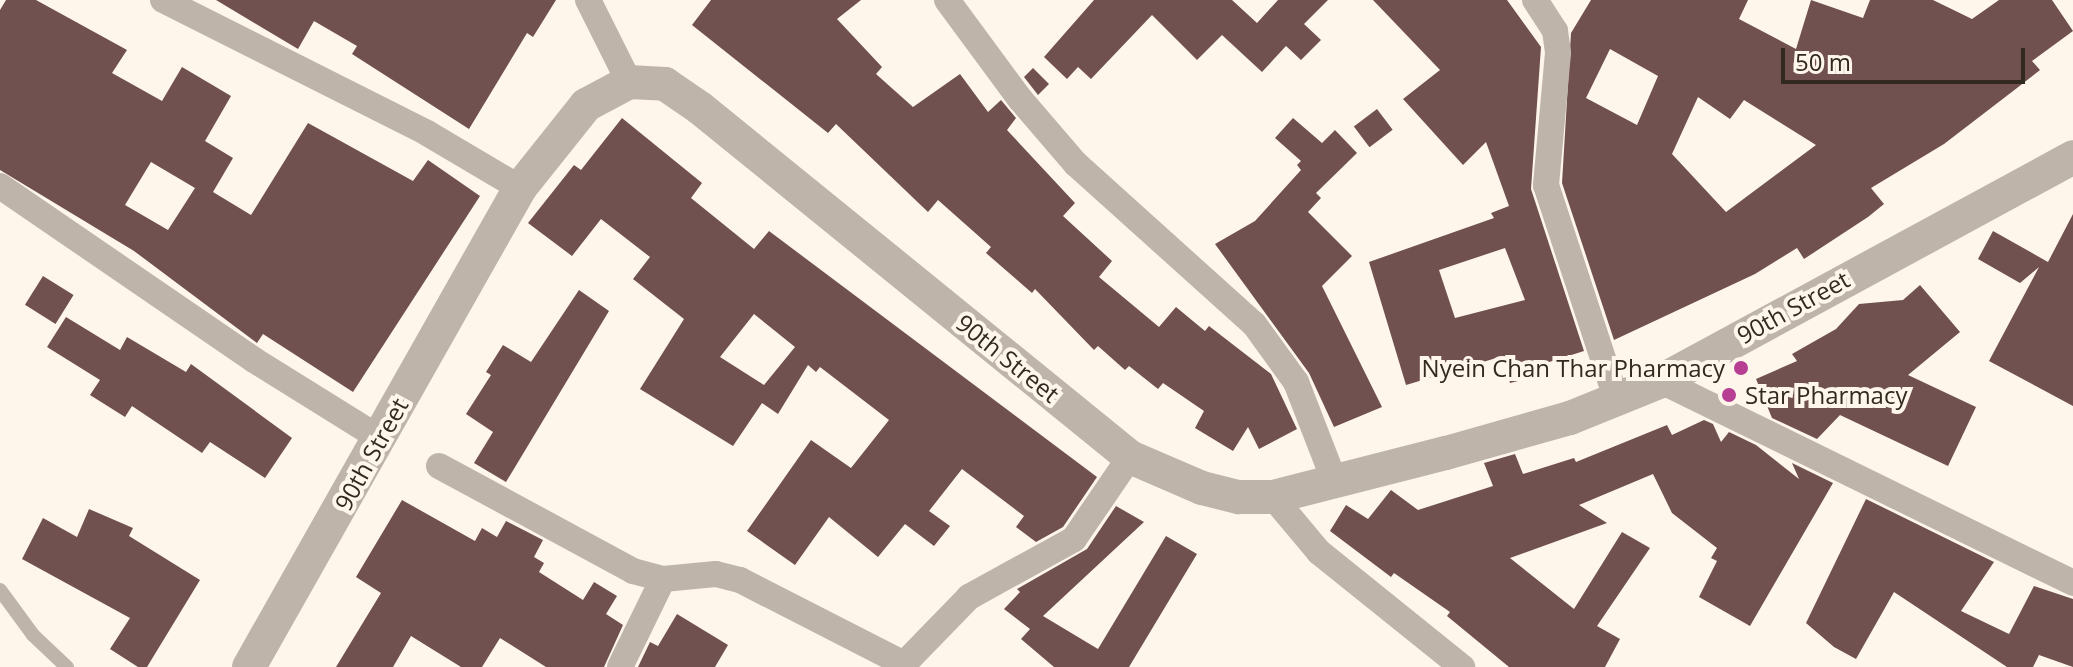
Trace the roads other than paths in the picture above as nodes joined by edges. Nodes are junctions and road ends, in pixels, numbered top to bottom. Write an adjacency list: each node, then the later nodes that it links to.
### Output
1 (163, 0): 8 (street)
2 (588, 0): 5 (street)
3 (947, 0): 14 (street)
4 (1535, 0): 10 (street)
5 (629, 82): 8 (street, 90th Street); 12 (street, 90th Street)
6 (2073, 157): 9 (street, 90th Street)
7 (0, 186): 11 (street)
8 (520, 188): 11 (street, 90th Street)
9 (1661, 381): 10 (street, 90th Street); 17 (street)
10 (1616, 398): 14 (street, 90th Street)
11 (381, 439): 21 (street, 90th Street)
12 (1130, 457): 15 (street, 90th Street); 19 (street)
13 (439, 466): 16 (street)
14 (1334, 480): 15 (street, 90th Street)
15 (1273, 497): 23 (street)
16 (663, 579): 19 (street); 22 (street)
17 (2073, 583)
18 (0, 590): 20 (lane)
19 (903, 666)
20 (67, 667)
21 (249, 667)
22 (620, 667)
23 (1462, 667)

